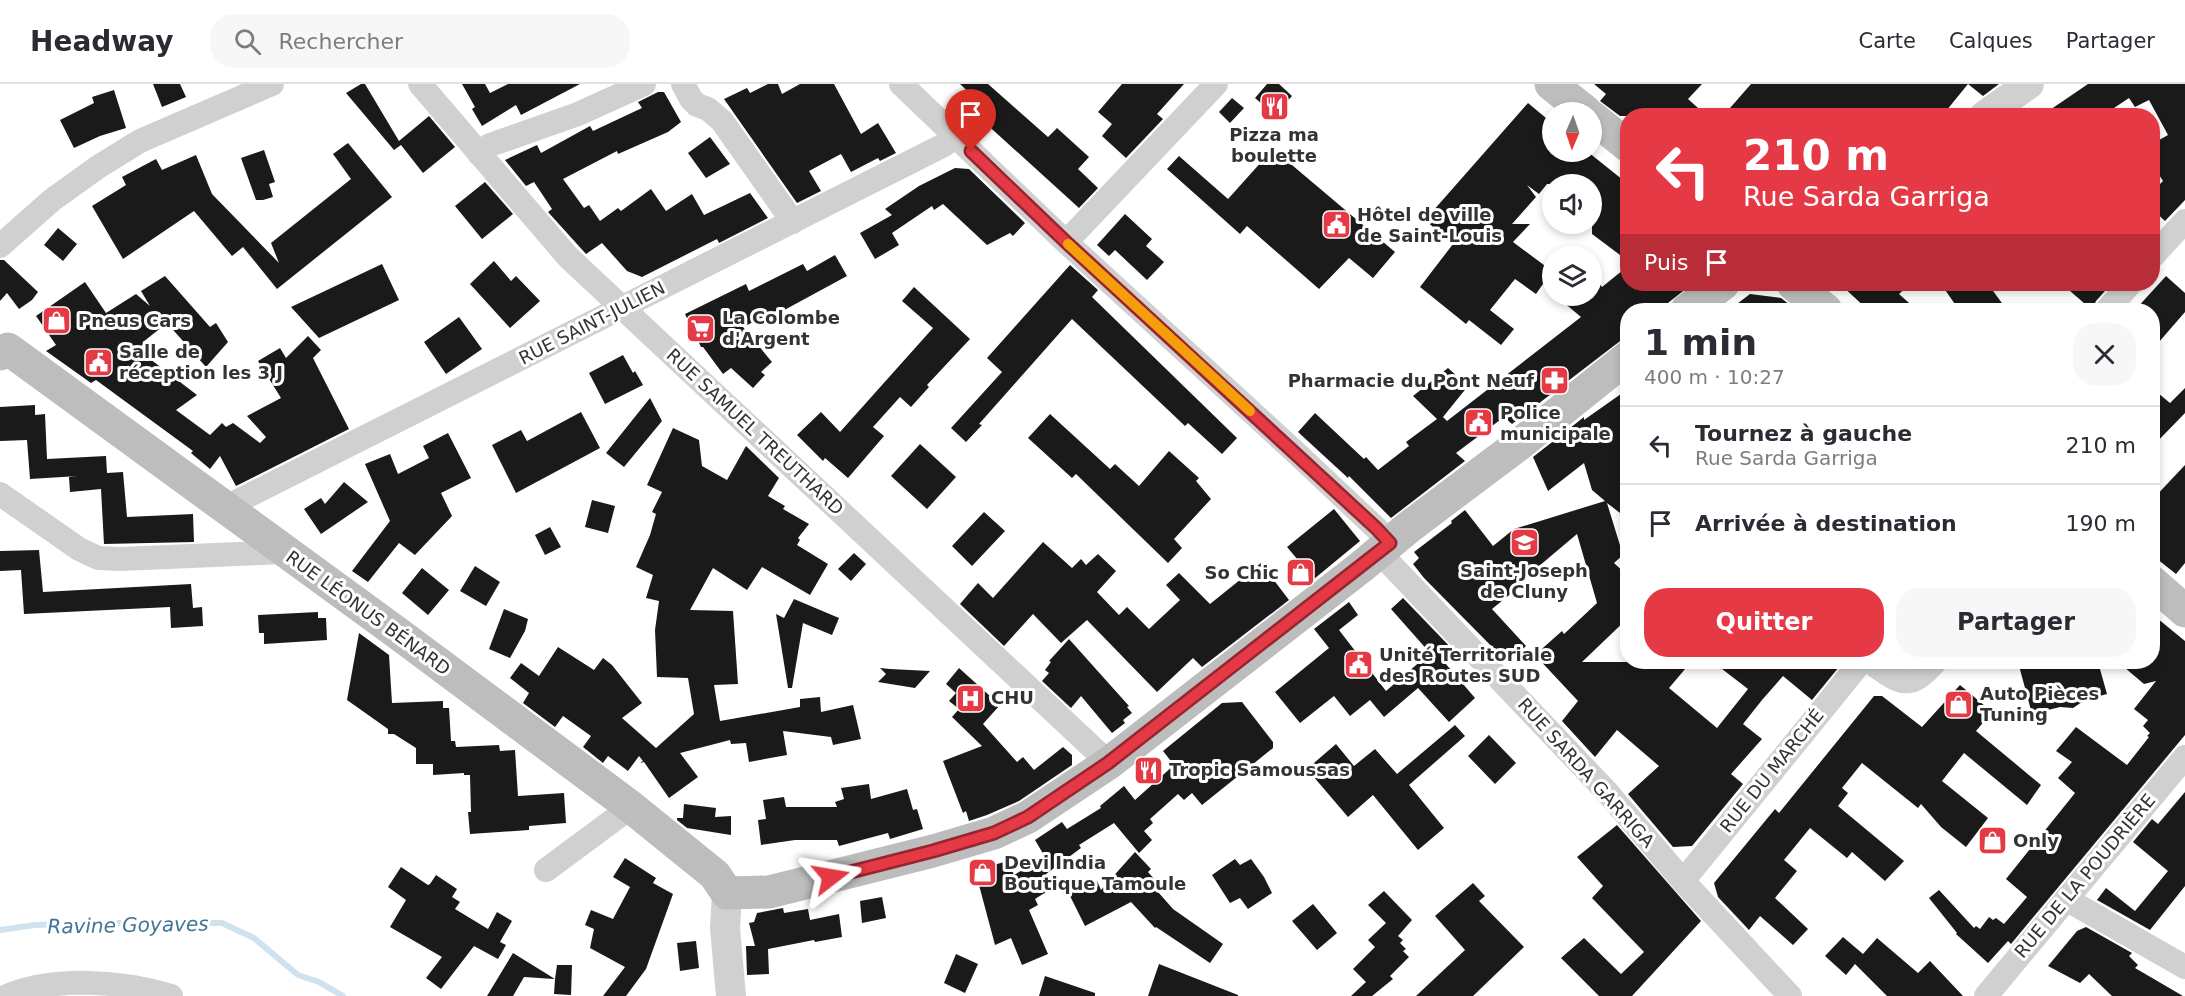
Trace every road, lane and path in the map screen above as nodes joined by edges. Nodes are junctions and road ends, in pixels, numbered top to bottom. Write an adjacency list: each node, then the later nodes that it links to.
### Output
1 (272, 84): 18 (street)
2 (420, 84): 14 (street, RUE SAMUEL TREUTHARD)
3 (644, 84): 14 (street)
4 (683, 84): 16 (street)
5 (901, 84): 12 (street, RUE SARDA GARRIGA)
6 (1216, 84): 17 (street)
7 (1551, 84): 9 (main road)
8 (2030, 84): 10 (street)
9 (1574, 102)
10 (1996, 108)
11 (1602, 125): 13 (main road)
12 (956, 136): 16 (street, RUE SAINT-JULIEN); 17 (street, RUE SARDA GARRIGA)
13 (1620, 140)
14 (479, 154): 26 (street, RUE SAMUEL TREUTHARD)
15 (2185, 221): 19 (street)
16 (793, 222): 26 (street, RUE SAINT-JULIEN)
17 (1066, 242): 31 (street, RUE SARDA GARRIGA)
18 (0, 246)
19 (2160, 249)
20 (1713, 291): 23 (main road)
21 (1802, 291): 24 (main road)
22 (2124, 291): 25 (street)
23 (1697, 303)
24 (1817, 303)
25 (2113, 303)
26 (622, 308): 30 (street, RUE SAINT-JULIEN); 39 (street, RUE SAMUEL TREUTHARD)
27 (3, 349): 30 (main road, RUE LÉONUS BÉNARD)
28 (1620, 363): 31 (main road)
29 (0, 494): 32 (street)
30 (230, 511): 32 (main road, RUE LÉONUS BÉNARD)
31 (1384, 547): 39 (main road); 42 (street, RUE SARDA GARRIGA)
32 (285, 552): 40 (main road, RUE LÉONUS BÉNARD)
33 (2160, 589): 34 (main road)
34 (2185, 611)
35 (1854, 669): 42 (street, RUE DU MARCHÉ)
36 (1880, 669): 37 (street)
37 (1928, 669)
38 (2185, 757): 44 (street, RUE DE LA POUDRIÈRE)
39 (1108, 763): 43 (main road)
40 (631, 807): 41 (street); 43 (main road, RUE LÉONUS BÉNARD)
41 (546, 870)
42 (1683, 880): 49 (street, RUE SARDA GARRIGA)
43 (727, 893): 48 (street)
44 (2066, 899): 45 (street); 50 (street, RUE DE LA POUDRIÈRE)
45 (2185, 967)
46 (7, 996): 47 (street)
47 (171, 996)
48 (731, 996)
49 (1790, 996)
50 (1986, 996)

